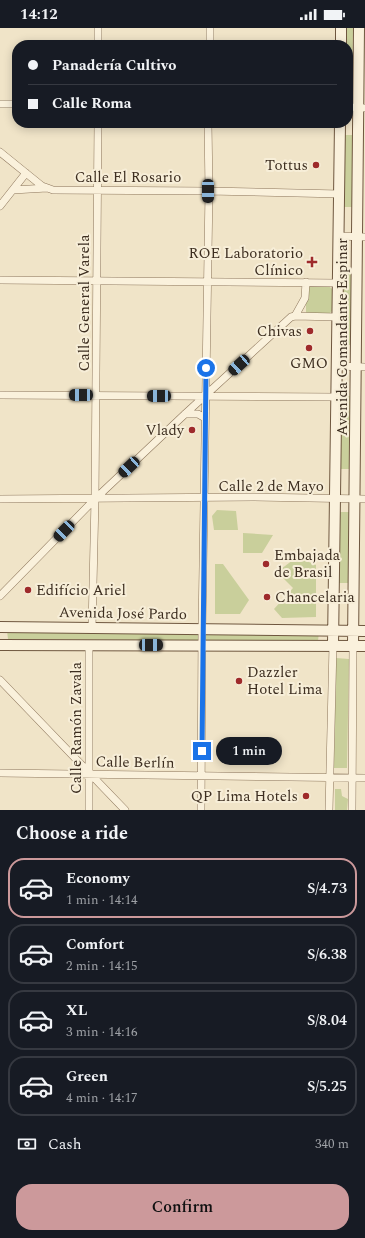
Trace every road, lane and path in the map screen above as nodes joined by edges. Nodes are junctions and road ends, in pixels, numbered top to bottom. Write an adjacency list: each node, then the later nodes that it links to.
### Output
1 (98, 28): 5 (street)
2 (210, 28): 6 (street)
3 (341, 28): 7 (main road)
4 (359, 28): 10 (main road, Avenida Comandante Espinar)
5 (98, 40)
6 (210, 40)
7 (341, 40)
8 (0, 104): 9 (street)
9 (12, 104)
10 (362, 108): 23 (main road, Avenida Comandante Espinar)
11 (98, 128): 18 (street, Calle General Varela)
12 (208, 128): 19 (street)
13 (340, 128): 20 (main road, Avenida Comandante Espinar)
14 (0, 152): 15 (street, Calle El Rosario)
15 (26, 173): 16 (street, Calle El Rosario); 17 (street)
16 (48, 188): 17 (street); 18 (street, Calle El Rosario)
17 (13, 190): 21 (street)
18 (97, 190): 19 (street, Calle El Rosario); 25 (street, Calle General Varela)
19 (208, 191): 20 (street, Calle El Rosario); 26 (street)
20 (340, 194): 22 (main road, Avenida Comandante Espinar)
21 (0, 206)
22 (339, 236): 23 (street); 28 (main road, Avenida Comandante Espinar)
23 (361, 237): 32 (main road, Avenida Comandante Espinar)
24 (0, 280): 25 (street)
25 (97, 281): 26 (street); 35 (street, Calle General Varela)
26 (208, 282): 27 (street); 36 (street)
27 (306, 282): 28 (street); 29 (street)
28 (337, 282): 30 (main road, Avenida Comandante Espinar)
29 (295, 316): 30 (street); 33 (street)
30 (337, 317): 31 (main road, Avenida Comandante Espinar)
31 (336, 366): 32 (street); 38 (main road, Avenida Comandante Espinar)
32 (361, 367): 46 (main road, Avenida Comandante Espinar)
33 (218, 384): 36 (street); 37 (street)
34 (0, 395): 35 (street)
35 (96, 396): 36 (street); 44 (street, Calle General Varela)
36 (205, 396): 37 (street); 39 (street); 40 (street)
37 (220, 396): 38 (street)
38 (336, 397): 45 (main road, Avenida Comandante Espinar)
39 (185, 414): 40 (street); 44 (street)
40 (205, 418): 41 (street)
41 (204, 498): 44 (street, Calle 2 de Mayo); 45 (street, Calle 2 de Mayo); 51 (street)
42 (0, 499): 43 (street, Calle 2 de Mayo)
43 (81, 499): 44 (street, Calle 2 de Mayo); 47 (street)
44 (95, 499): 47 (street); 50 (street, Calle General Varela)
45 (335, 499): 46 (street, Calle 2 de Mayo); 52 (main road, Avenida Comandante Espinar)
46 (360, 499): 53 (main road, Avenida Comandante Espinar)
47 (85, 509): 48 (street)
48 (0, 596)
49 (0, 627): 50 (main road, Avenida José Pardo)
50 (92, 628): 51 (main road, Avenida José Pardo)
51 (202, 629): 52 (main road, Avenida José Pardo); 57 (street)
52 (333, 630): 53 (main road, Avenida José Pardo); 58 (main road, Avenida Comandante Espinar)
53 (353, 631): 54 (main road, Avenida José Pardo); 59 (main road, Avenida Comandante Espinar)
54 (365, 631)
55 (0, 645): 56 (main road, Avenida José Pardo)
56 (89, 645): 57 (main road, Avenida José Pardo); 63 (street, Calle Ramón Zavala)
57 (202, 645): 58 (main road, Avenida José Pardo); 64 (street)
58 (333, 645): 59 (main road, Avenida José Pardo); 65 (street)
59 (353, 646): 60 (main road, Avenida José Pardo); 66 (street)
60 (365, 646)
61 (0, 680): 63 (street)
62 (0, 773): 63 (street, Calle Berlín)
63 (89, 774): 64 (street, Calle Berlín); 68 (street, Calle Ramón Zavala); 69 (street)
64 (201, 776): 65 (street, Calle Berlín); 70 (street)
65 (329, 778): 66 (street, Calle Berlín); 71 (street)
66 (353, 778): 67 (street, Calle Berlín); 72 (street)
67 (365, 778)
68 (89, 810)
69 (124, 810)
70 (201, 810)
71 (329, 810)
72 (352, 810)

